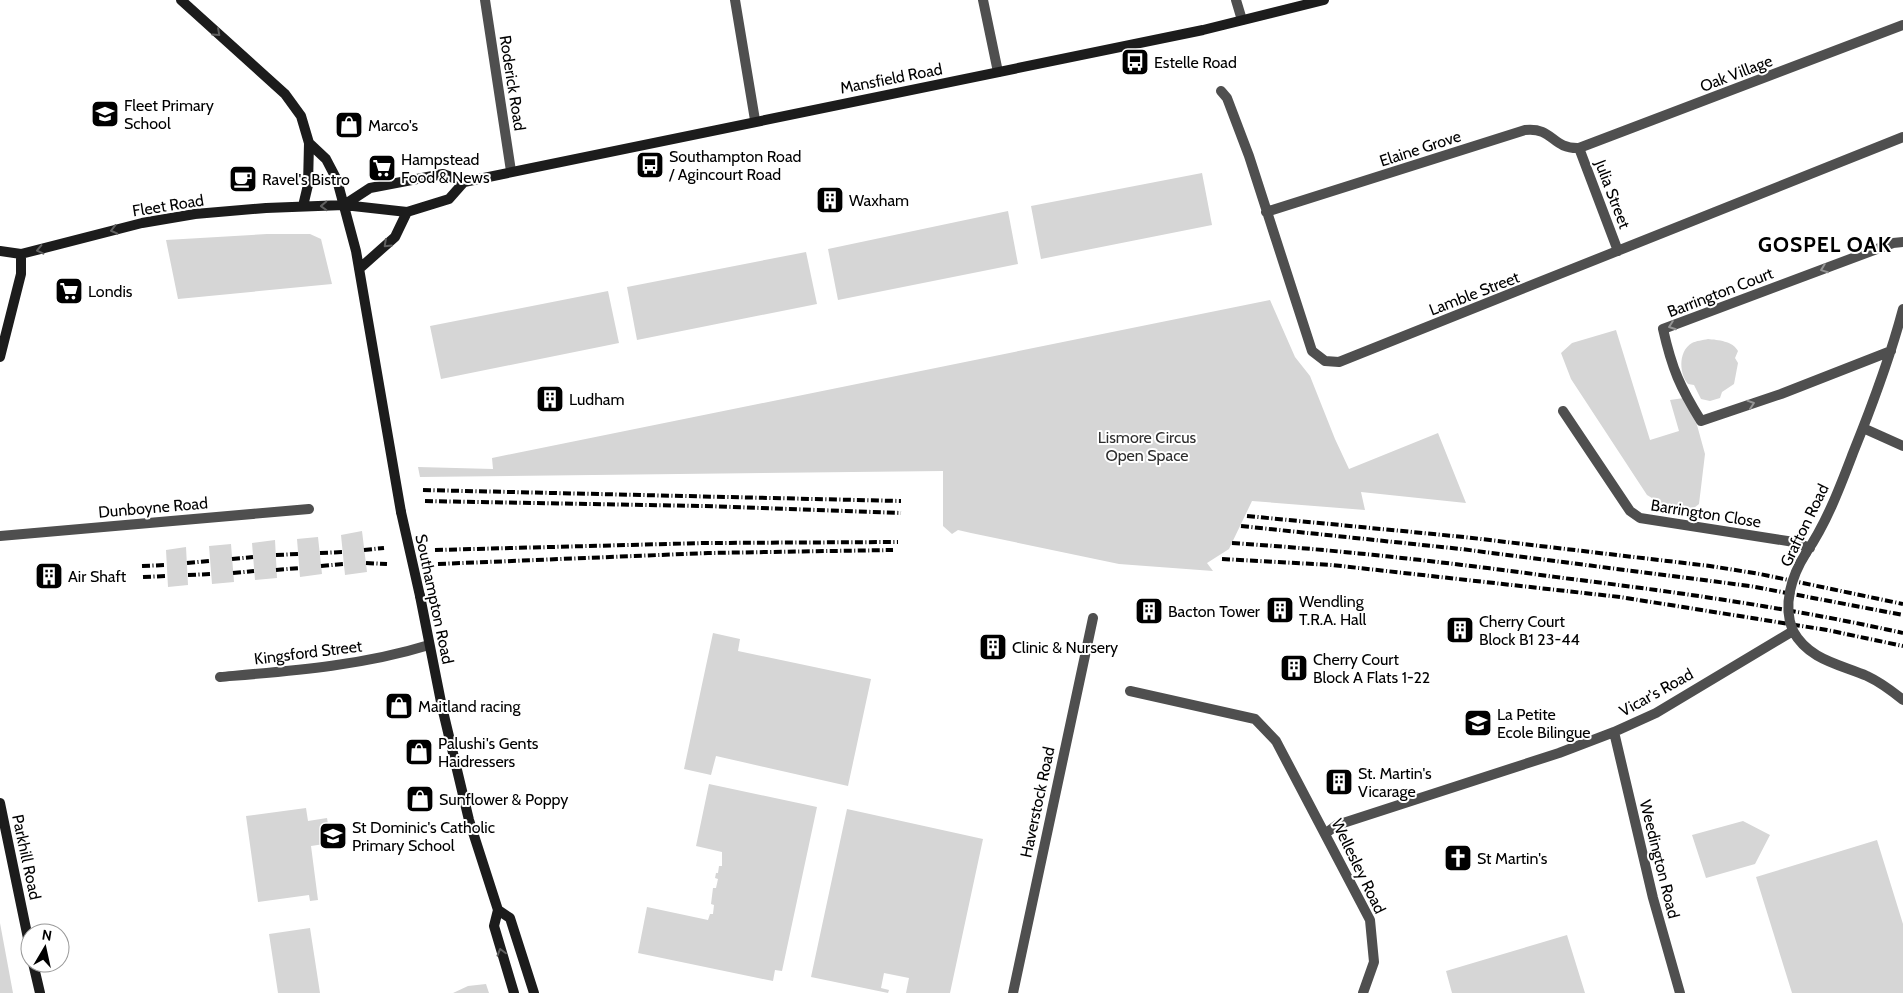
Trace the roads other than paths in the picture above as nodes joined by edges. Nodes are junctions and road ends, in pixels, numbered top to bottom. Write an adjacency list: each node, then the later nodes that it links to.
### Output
1 (181, 0): 13 (main road, one-way to 13)
2 (484, 0): 15 (street, Roderick Road)
3 (734, 0): 11 (street)
4 (983, 0): 9 (street)
5 (1236, 0): 7 (street)
6 (1324, 0): 7 (main road, Mansfield Road)
7 (1242, 20): 9 (main road, Mansfield Road)
8 (1903, 25): 14 (street, Oak Village)
9 (998, 72): 11 (main road, Mansfield Road)
10 (1221, 92): 20 (street, Lamble Street)
11 (755, 120): 15 (main road, Mansfield Road)
12 (1903, 137): 23 (street, Lamble Street)
13 (309, 143): 17 (main road, Southampton Road); 18 (main road)
14 (1580, 148): 20 (street, Elaine Grove); 23 (street, Julia Street)
15 (511, 171): 16 (main road, Mansfield Road)
16 (464, 182): 17 (main road); 19 (main road)
17 (344, 205): 18 (main road, Fleet Road, one-way to 18); 19 (main road); 25 (main road, Southampton Road)
18 (303, 206): 24 (main road, Fleet Road, one-way to 24)
19 (407, 212): 25 (main road, one-way to 25)
20 (1266, 212): 23 (street, Lamble Street)
21 (1903, 242): 27 (street, Barrington Court, one-way to 27)
22 (0, 251): 24 (main road, Fleet Road)
23 (1618, 251)
24 (21, 254): 28 (main road)
25 (359, 269): 37 (main road, Southampton Road, bridge)
26 (1903, 309): 27 (street, Grafton Road)
27 (1891, 351): 30 (street, Grafton Road)
28 (0, 357)
29 (1563, 411): 34 (street, Barrington Close)
30 (1863, 428): 31 (street); 34 (street, Grafton Road)
31 (1903, 446)
32 (309, 509): 33 (street, Dunboyne Road)
33 (0, 536)
34 (1808, 550): 36 (street, Grafton Road, bridge)
35 (1093, 618): 50 (street, Haverstock Road)
36 (1793, 631): 40 (street, Grafton Road); 41 (street, Vicar's Road)
37 (429, 645): 38 (street, Kingsford Street); 44 (main road, Southampton Road)
38 (220, 677)
39 (1130, 691): 43 (street, Wellesley Road)
40 (1903, 700)
41 (1614, 732): 43 (street, Vicar's Road); 52 (street, Weedington Road)
42 (0, 802): 45 (main road, Parkhill Road)
43 (1326, 833): 51 (street, Wellesley Road)
44 (498, 910): 48 (main road, Southampton Road, one-way to 44); 49 (main road)
45 (25, 923)
46 (35, 973): 47 (main road)
47 (40, 993)
48 (514, 993)
49 (534, 993)
50 (1013, 993)
51 (1363, 993)
52 (1680, 993)

